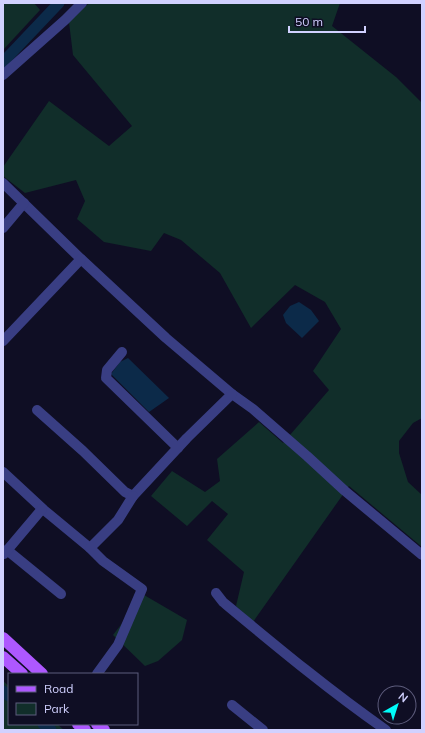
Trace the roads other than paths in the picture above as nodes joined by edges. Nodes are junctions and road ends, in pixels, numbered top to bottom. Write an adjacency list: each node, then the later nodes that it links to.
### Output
1 (82, 3): 2 (street)
2 (3, 75)
3 (3, 183): 4 (street)
4 (24, 203): 5 (street); 6 (street)
5 (3, 228)
6 (82, 259): 7 (street); 9 (street)
7 (3, 341)
8 (122, 352): 11 (street)
9 (232, 394): 11 (street); 17 (street)
10 (37, 410): 13 (street)
11 (178, 448): 13 (street)
12 (3, 472): 14 (street)
13 (133, 496): 15 (street)
14 (42, 509): 15 (street); 16 (street)
15 (90, 548): 24 (street)
16 (5, 553): 19 (street)
17 (422, 555)
18 (216, 593): 27 (street)
19 (61, 594)
20 (3, 638): 23 (main road)
21 (3, 657): 22 (main road)
22 (21, 673)
23 (41, 673)
24 (98, 673)
25 (232, 705): 26 (street)
26 (263, 730)
27 (386, 730)

